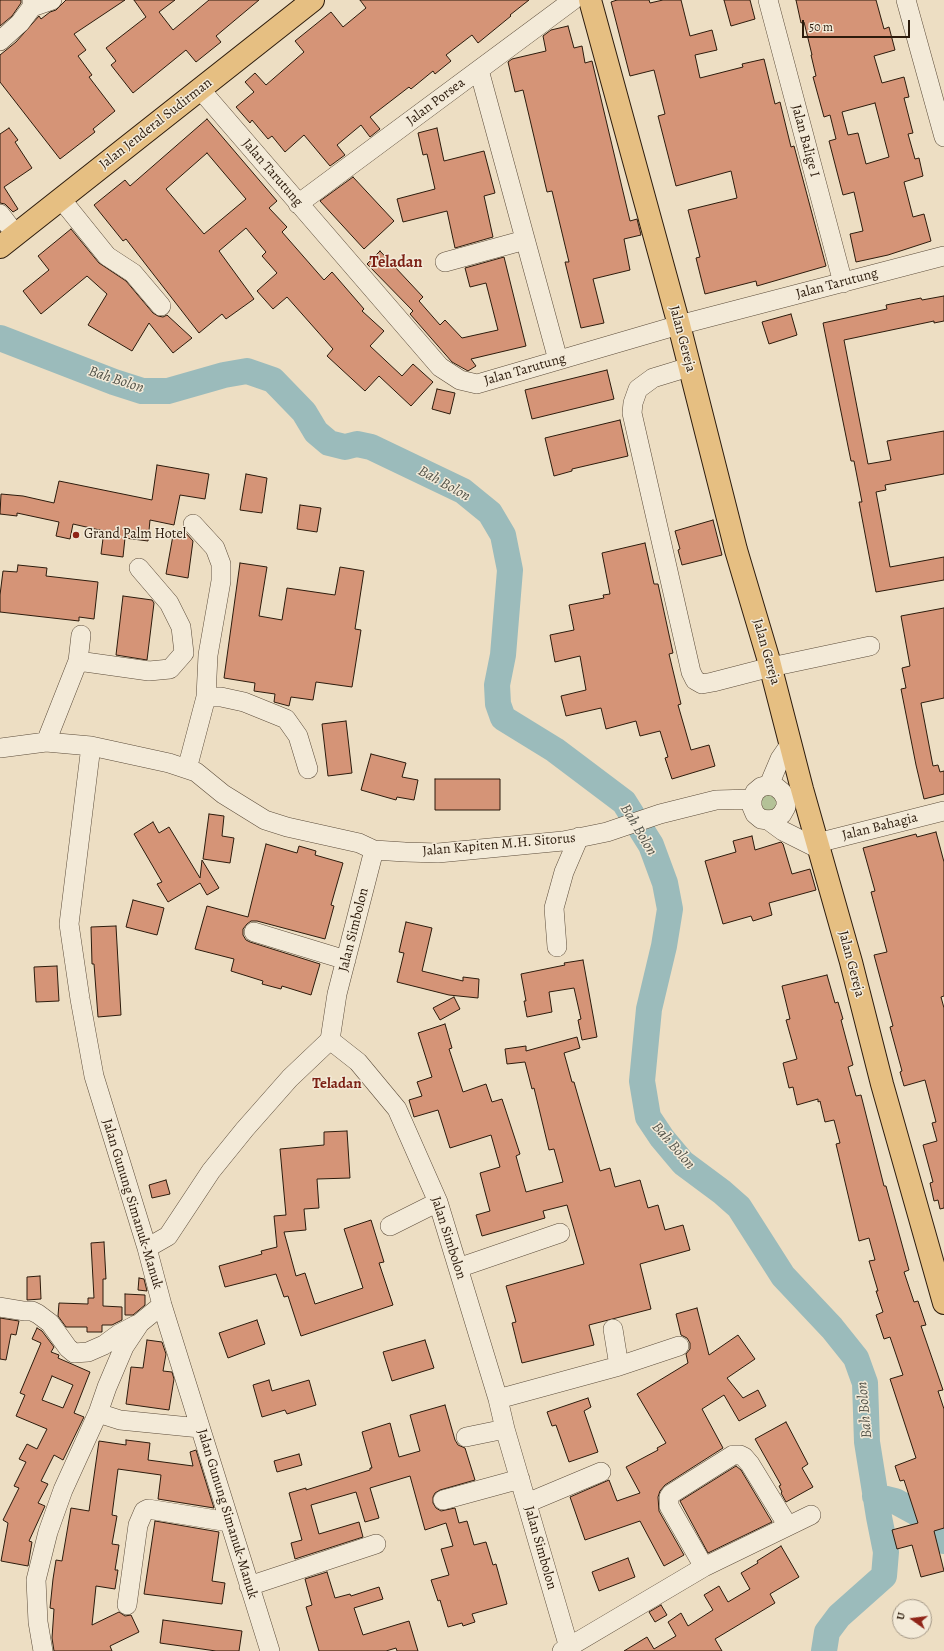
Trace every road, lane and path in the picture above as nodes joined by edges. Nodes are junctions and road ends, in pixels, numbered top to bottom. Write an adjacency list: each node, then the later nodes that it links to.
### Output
1 (52, 0): 7 (street)
2 (312, 0): 10 (main road, Jalan Jenderal Sudirman)
3 (573, 0): 9 (street, Jalan Porsea)
4 (590, 0): 21 (main road, Jalan Gereja)
5 (768, 0): 19 (street, Jalan Balige I)
6 (906, 0): 11 (street)
7 (32, 4): 8 (street)
8 (0, 41)
9 (479, 70): 13 (street, Jalan Porsea); 15 (street)
10 (200, 90): 12 (main road, Jalan Jenderal Sudirman); 13 (street, Jalan Tarutung)
11 (944, 137)
12 (61, 199): 16 (main road, Jalan Jenderal Sudirman); 20 (street)
13 (298, 204): 22 (street, Jalan Tarutung)
14 (0, 214): 16 (street)
15 (525, 240): 18 (street); 22 (street)
16 (8, 241)
17 (944, 256): 19 (street, Jalan Tarutung)
18 (445, 262)
19 (843, 283): 21 (street, Jalan Tarutung)
20 (161, 306)
21 (679, 325): 22 (street, Jalan Tarutung); 23 (main road, Jalan Gereja)
22 (558, 360)
23 (689, 367): 29 (main road, Jalan Gereja); 29 (street)
24 (193, 524): 30 (street)
25 (140, 568): 28 (street)
26 (81, 635): 28 (street)
27 (870, 646): 29 (street)
28 (78, 661): 31 (street)
29 (771, 667): 32 (main road, Jalan Gereja)
30 (206, 697): 35 (street); 36 (street)
31 (46, 742): 33 (street, Jalan Kapiten M.H. Sitorus); 34 (street, Jalan Kapiten M.H. Sitorus)
32 (791, 743): 37 (street); 38 (main road, Jalan Gereja)
33 (91, 746): 35 (street, Jalan Kapiten M.H. Sitorus); 52 (street, Jalan Gunung Simanuk-Manuk)
34 (0, 748)
35 (187, 769): 44 (street, Jalan Kapiten M.H. Sitorus)
36 (308, 769)
37 (768, 786): 38 (street); 39 (street)
38 (794, 794): 41 (street); 43 (main road, Jalan Gereja)
39 (752, 799): 41 (street); 42 (street, Jalan Kapiten M.H. Sitorus)
40 (944, 811): 43 (street, Jalan Bahagia)
41 (768, 820): 43 (street)
42 (579, 837): 44 (street, Jalan Kapiten M.H. Sitorus); 46 (street)
43 (818, 846): 54 (main road, Jalan Gereja)
44 (374, 850): 47 (street, Jalan Simbolon)
45 (254, 932): 47 (street)
46 (557, 947)
47 (346, 960): 48 (street, Jalan Simbolon)
48 (330, 1040): 49 (street, Jalan Simbolon); 52 (street)
49 (438, 1202): 50 (street); 53 (street, Jalan Simbolon)
50 (390, 1226)
51 (560, 1233): 53 (street)
52 (147, 1248): 55 (street, Jalan Gunung Simanuk-Manuk)
53 (458, 1268): 61 (street, Jalan Simbolon)
54 (944, 1303)
55 (162, 1305): 57 (street); 63 (street, Jalan Gunung Simanuk-Manuk)
56 (0, 1307): 57 (street)
57 (140, 1323): 62 (street)
58 (613, 1329): 60 (street)
59 (679, 1346): 60 (street)
60 (619, 1366): 61 (street)
61 (498, 1399): 64 (street, Jalan Simbolon)
62 (98, 1413): 63 (street); 78 (street)
63 (200, 1428): 71 (street, Jalan Gunung Simanuk-Manuk)
64 (505, 1429): 65 (street); 67 (street, Jalan Simbolon)
65 (466, 1437)
66 (600, 1472): 69 (street)
67 (520, 1479): 68 (street); 69 (street, Jalan Simbolon)
68 (444, 1500)
69 (527, 1504): 77 (street, Jalan Simbolon)
70 (811, 1515): 72 (street)
71 (229, 1522): 75 (street, Jalan Gunung Simanuk-Manuk); 76 (street)
72 (788, 1526): 74 (street); 74 (street)
73 (376, 1544): 75 (street)
74 (704, 1566): 77 (street)
75 (250, 1586): 79 (street, Jalan Gunung Simanuk-Manuk)
76 (127, 1605)
77 (567, 1649)
78 (43, 1651)
79 (270, 1651)

